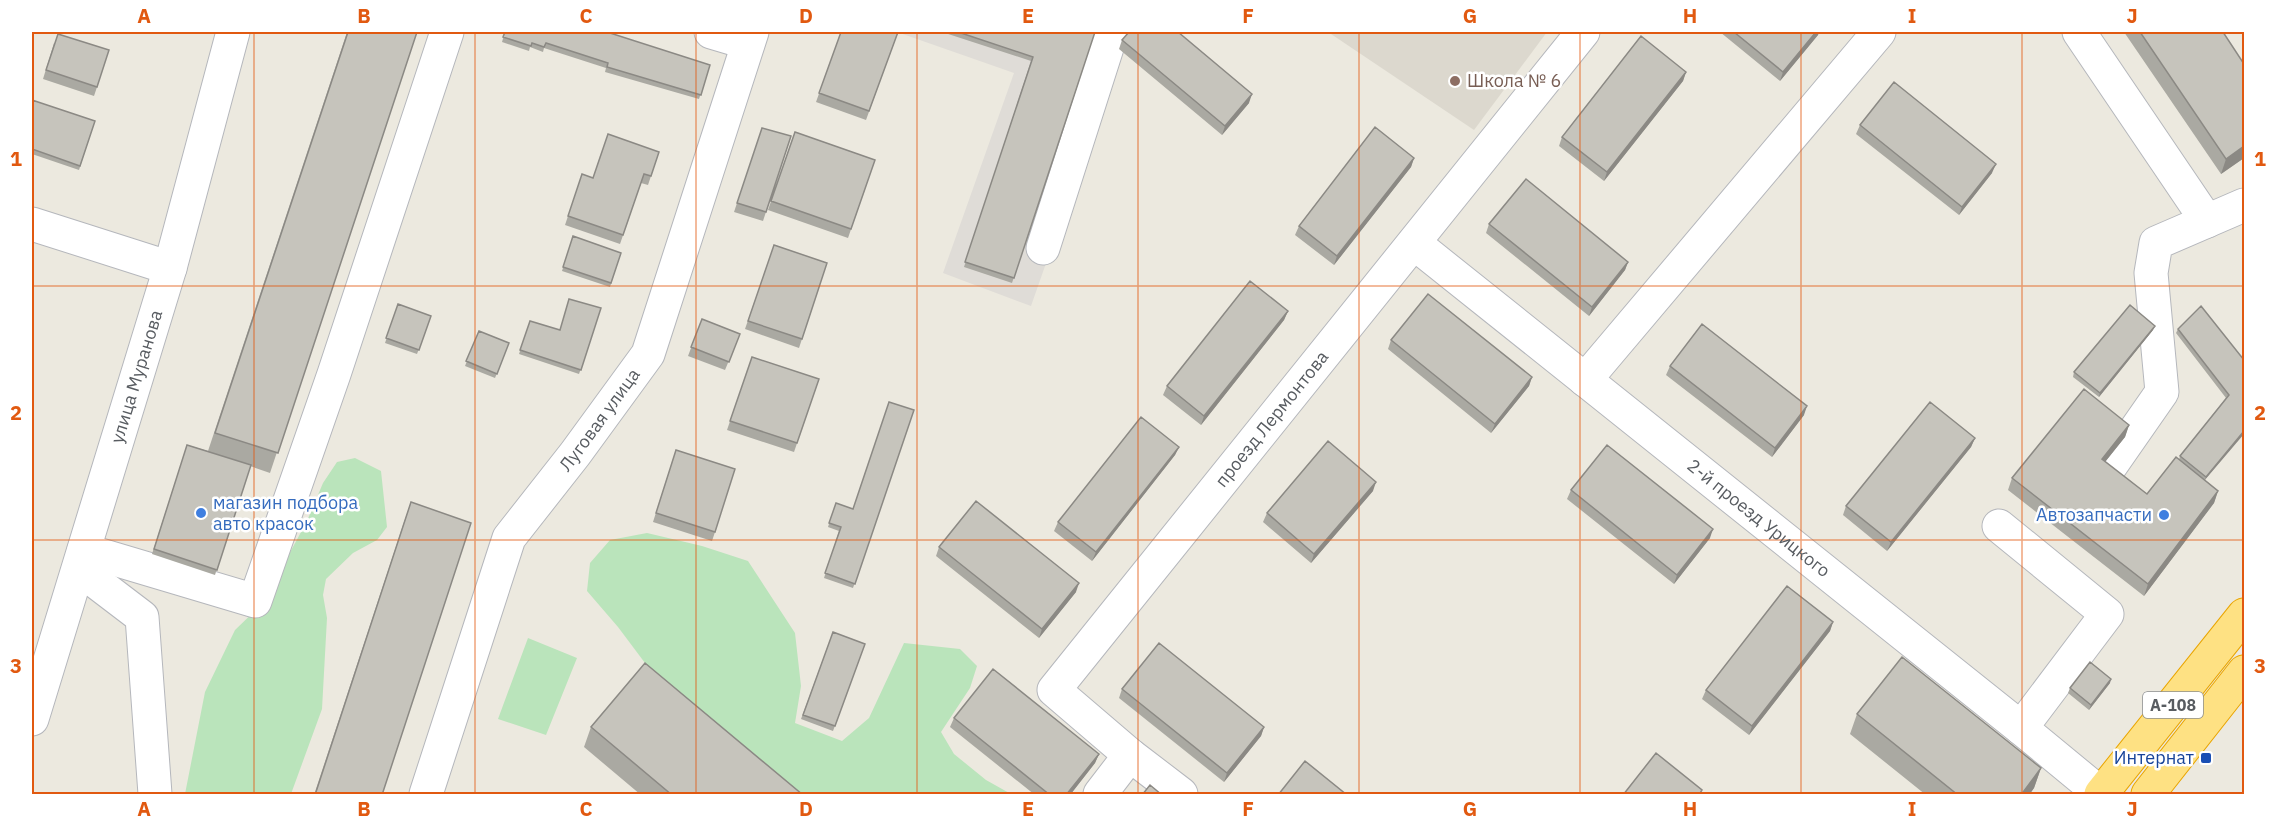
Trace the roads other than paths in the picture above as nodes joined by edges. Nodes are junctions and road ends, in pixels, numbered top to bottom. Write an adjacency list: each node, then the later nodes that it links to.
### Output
1 (233, 32): 14 (street, улица Муранова)
2 (447, 32): 18 (street)
3 (711, 32): 8 (street)
4 (1112, 32): 13 (street)
5 (1583, 32): 12 (street, проезд Лермонтова)
6 (1879, 32): 15 (street)
7 (2079, 32): 10 (street)
8 (750, 37): 26 (street, Луговая улица)
9 (2244, 206): 10 (street)
10 (2207, 221): 16 (street)
11 (32, 224): 14 (street)
12 (1414, 243): 15 (street, 2-й проезд Урицкого); 23 (street, проезд Лермонтова)
13 (1043, 248)
14 (170, 268): 18 (street, улица Муранова)
15 (1585, 380): 22 (street, 2-й проезд Урицкого)
16 (2107, 471)
17 (1999, 526): 22 (street)
18 (81, 560): 21 (street, улица Муранова); 25 (street)
19 (2244, 615): 24 (highway, А-108)
20 (2244, 672): 29 (highway, А-108)
21 (32, 719)
22 (2022, 728): 24 (street, 2-й проезд Урицкого)
23 (1130, 755): 27 (street); 28 (street)
24 (2101, 794)
25 (155, 795)
26 (426, 795)
27 (1100, 795)
28 (1181, 795)
29 (2148, 795)

